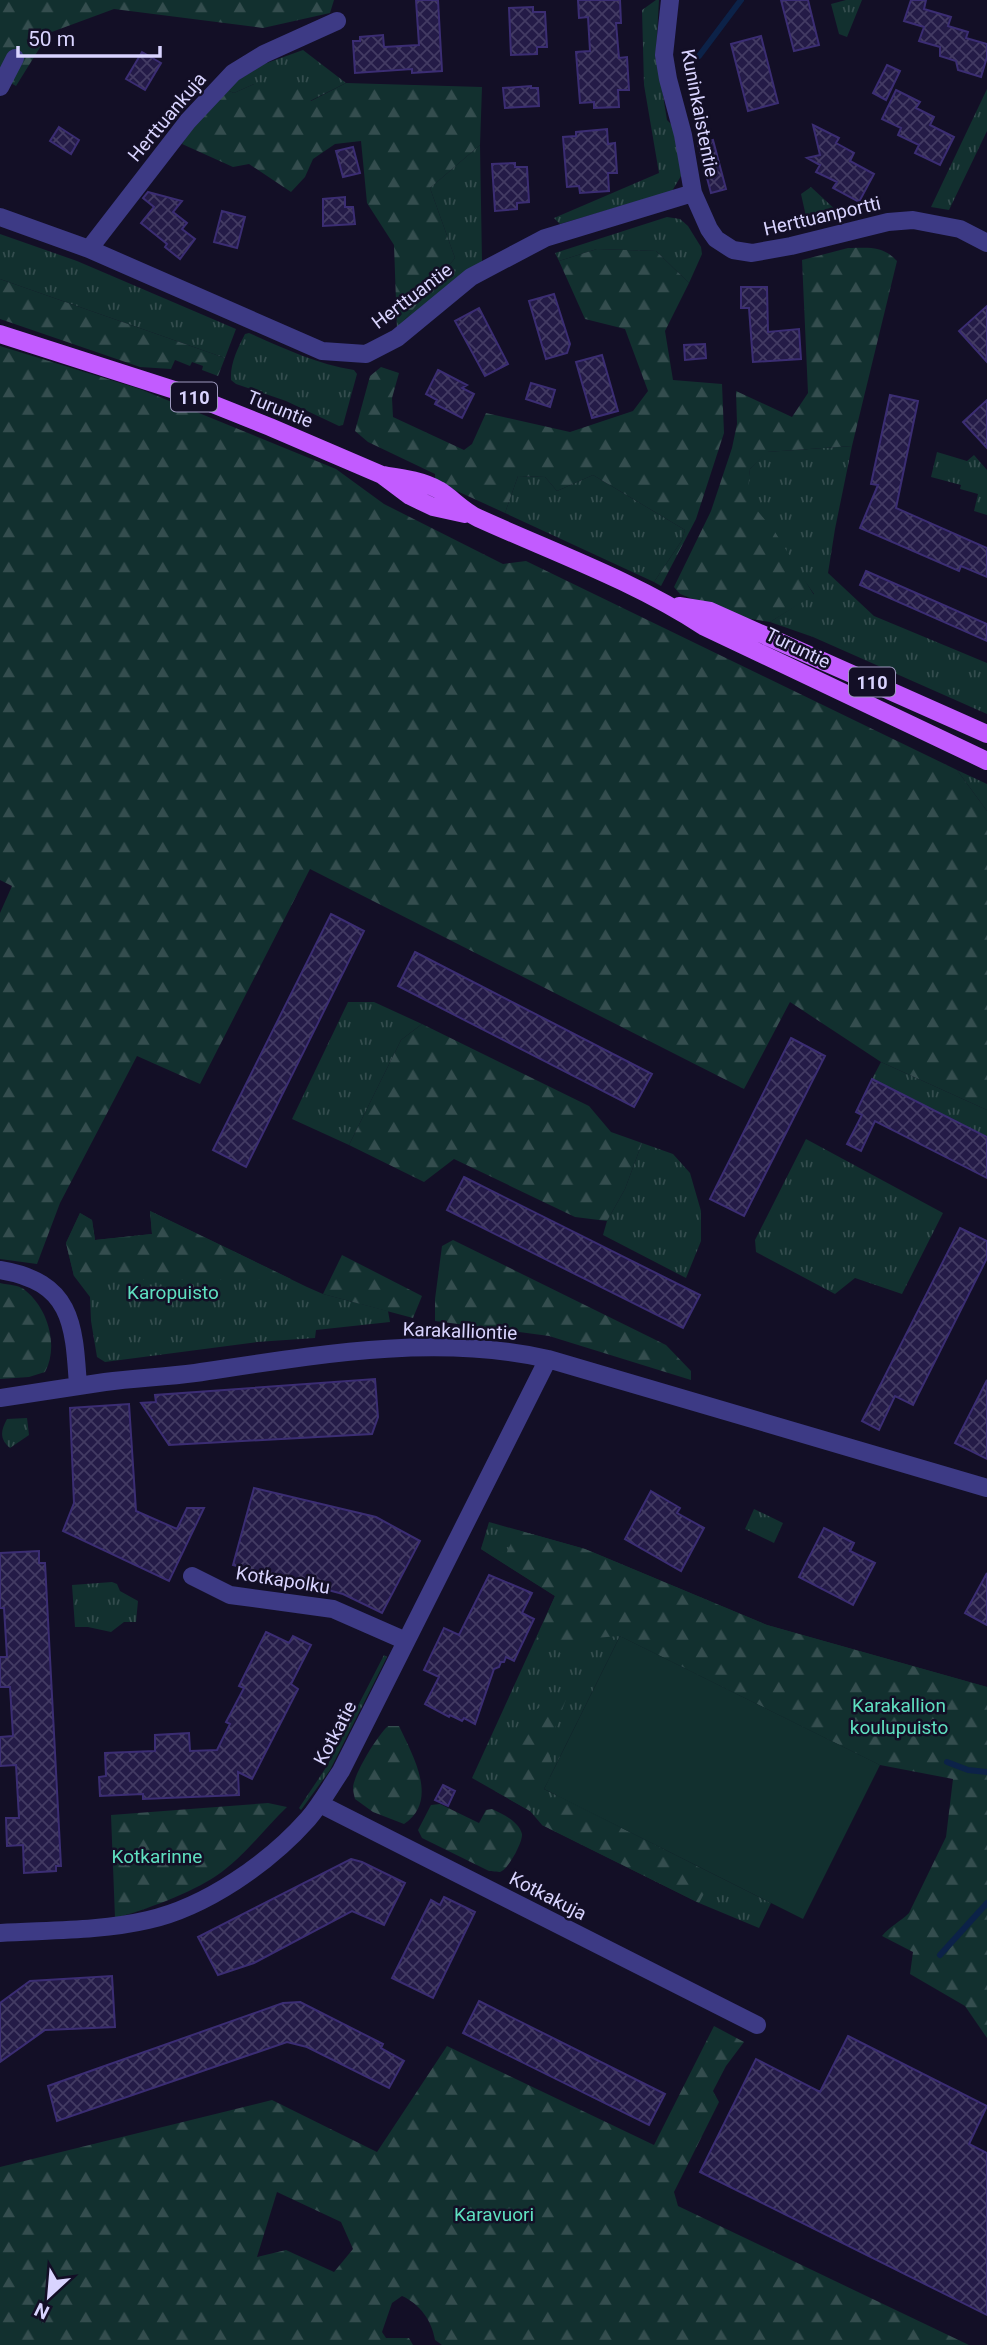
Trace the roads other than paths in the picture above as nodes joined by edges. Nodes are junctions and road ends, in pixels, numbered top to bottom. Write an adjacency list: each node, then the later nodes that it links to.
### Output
1 (670, 0): 5 (street, Kuninkaistentie)
2 (337, 21): 8 (street, Herttuankuja)
3 (15, 58): 4 (street)
4 (0, 88)
5 (694, 193): 7 (street, Herttuanportti); 8 (street, Herttuantie)
6 (0, 217): 8 (street, Herttuantie)
7 (987, 243)
8 (89, 249)
9 (0, 334): 10 (main road, Turuntie / 110)
10 (668, 604): 11 (main road, Turuntie / 110); 12 (main road, Turuntie / 110)
11 (987, 734)
12 (983, 760)
13 (0, 1270): 15 (street)
14 (548, 1359): 15 (street, Karakalliontie); 17 (street, Karakalliontie); 19 (street, Kotkatie)
15 (78, 1387): 16 (street, Karakalliontie)
16 (0, 1398)
17 (987, 1488)
18 (192, 1576): 19 (street, Kotkapolku)
19 (406, 1641): 20 (street, Kotkatie)
20 (320, 1804): 21 (street, Kotkatie); 22 (street, Kotkakuja)
21 (0, 1934)
22 (757, 2025)

